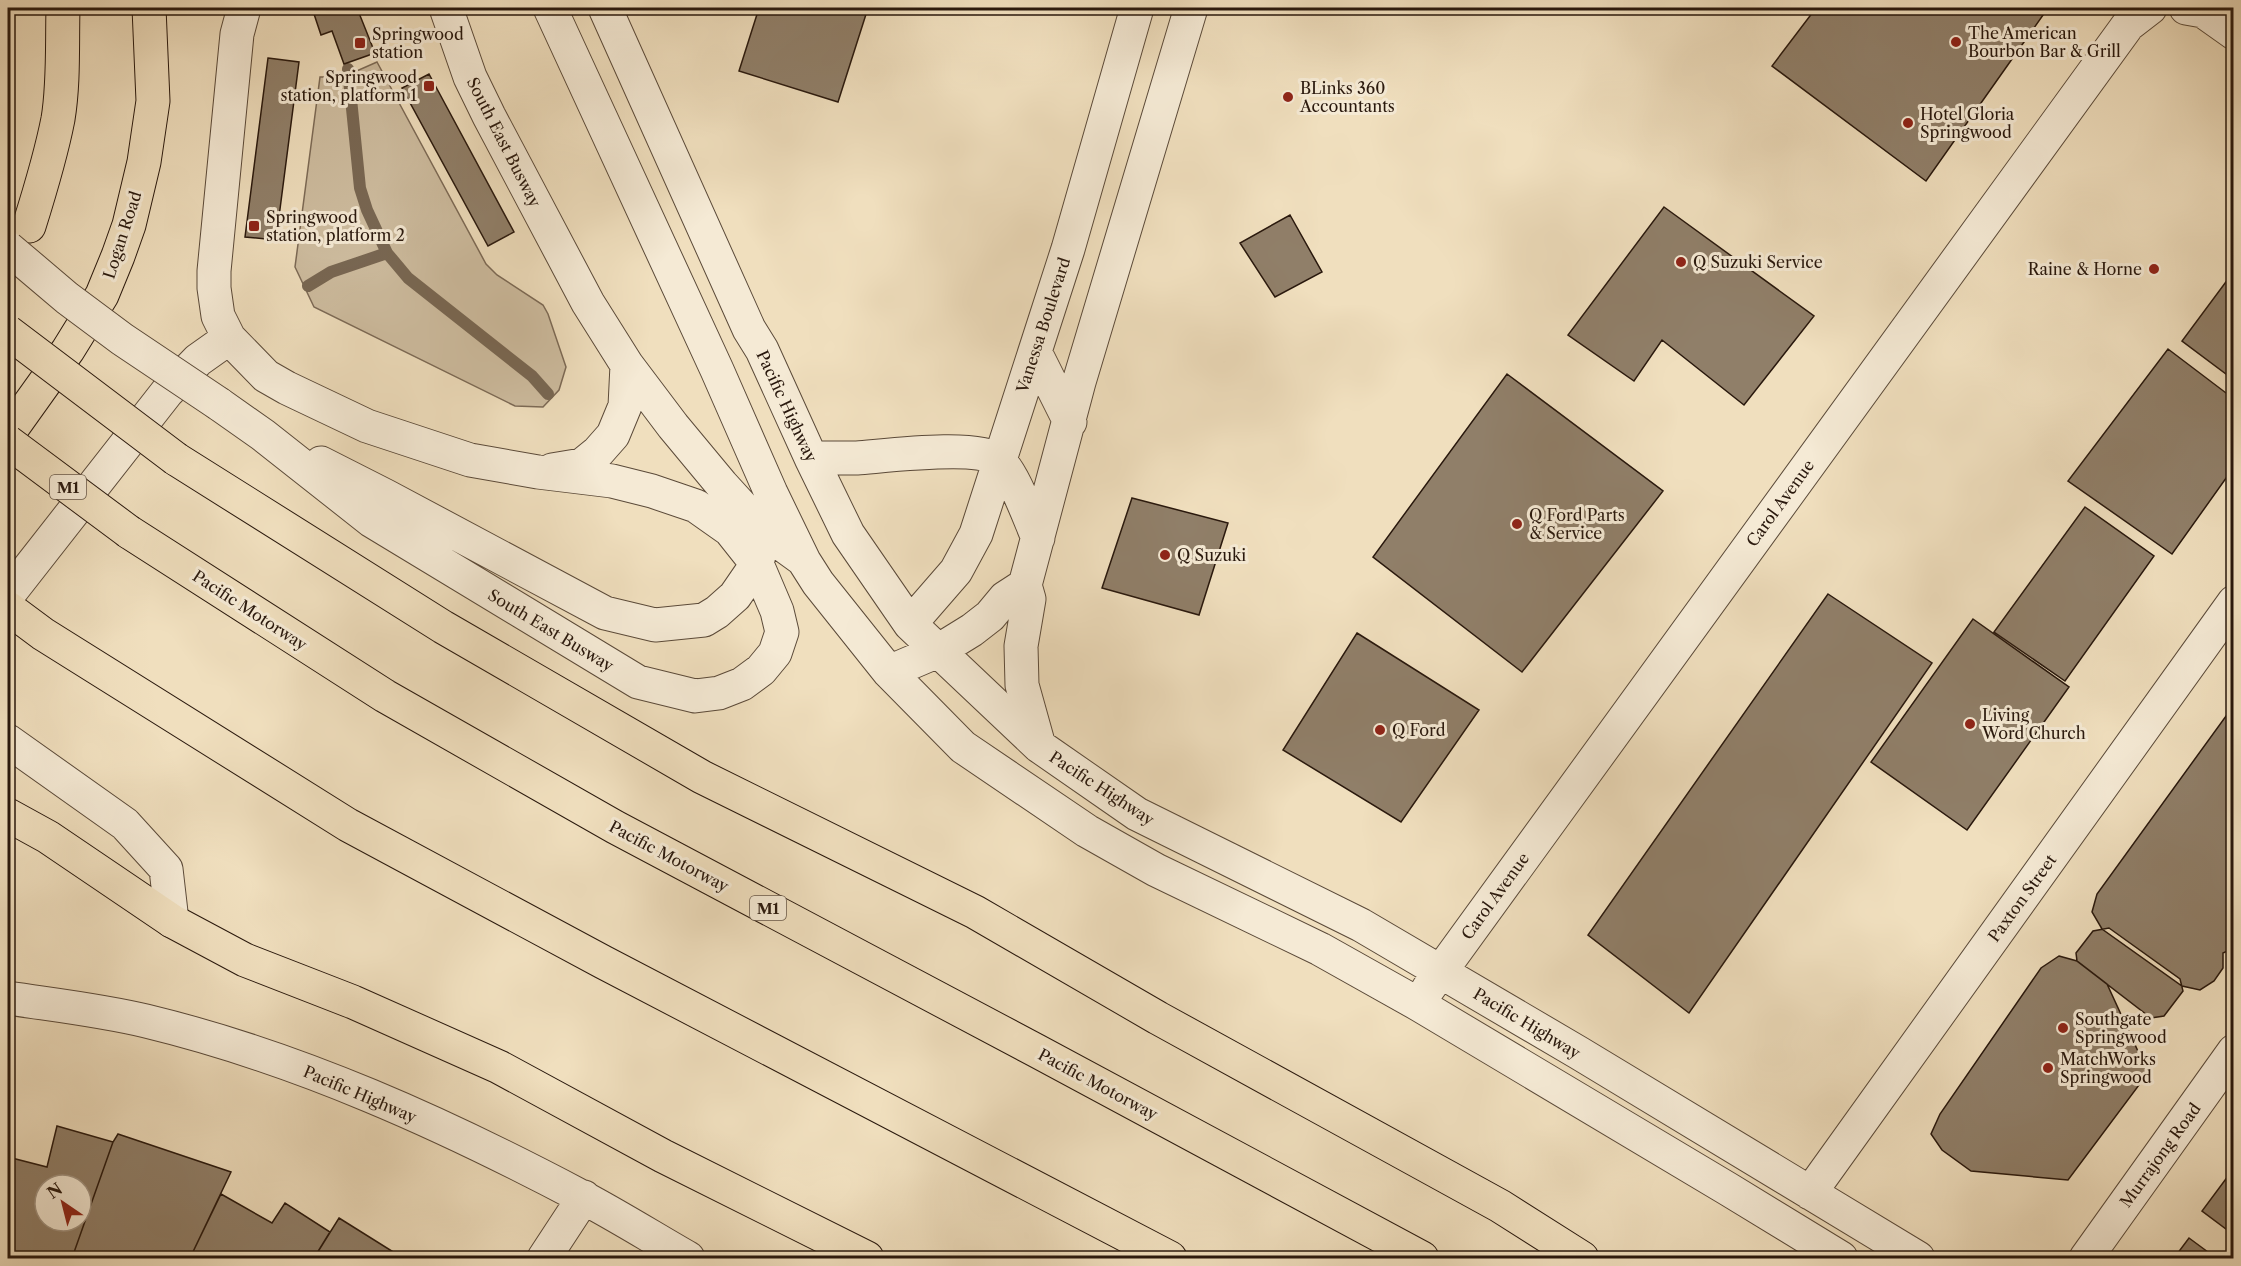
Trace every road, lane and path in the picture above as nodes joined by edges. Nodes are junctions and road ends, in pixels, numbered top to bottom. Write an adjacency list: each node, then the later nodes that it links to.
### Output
1 (63, 8): 14 (main road)
2 (149, 8): 20 (main road, Logan Road)
3 (244, 8): 16 (street, South East Busway)
4 (446, 8): 18 (street, South East Busway)
5 (550, 8): 26 (street)
6 (605, 8): 23 (street, Pacific Highway)
7 (1137, 8): 12 (street, Vanessa Boulevard)
8 (1191, 8): 13 (street)
9 (2150, 8): 42 (street, Carol Avenue)
10 (2186, 8): 11 (street)
11 (2234, 33)
12 (1099, 142): 13 (street); 17 (street, Vanessa Boulevard)
13 (1146, 158): 19 (street)
14 (18, 237): 21 (street, South East Busway, bridge)
15 (8, 332): 53 (main road, bridge)
16 (229, 338): 25 (street, South East Busway); 32 (street)
17 (1035, 352): 19 (street); 24 (street, Vanessa Boulevard)
18 (627, 365): 25 (street, South East Busway); 27 (street, South East Busway)
19 (1070, 422): 28 (street)
20 (8, 434)
21 (263, 435): 30 (street, South East Busway); 30 (street, South East Busway)
22 (8, 442): 52 (main road, Pacific Motorway / M1, bridge)
23 (811, 458): 24 (street); 35 (street, Pacific Highway)
24 (999, 460): 28 (street); 35 (street, Vanessa Boulevard)
25 (538, 472): 30 (street, South East Busway)
26 (771, 493): 27 (street, South East Busway); 29 (street)
27 (765, 532): 29 (street, South East Busway); 30 (street, South East Busway)
28 (1038, 538): 31 (street)
29 (804, 561): 37 (street)
30 (757, 564)
31 (1025, 585): 36 (street); 39 (street)
32 (8, 595)
33 (2234, 603): 46 (street, Paxton Street)
34 (8, 608): 51 (main road)
35 (910, 624): 36 (street, Pacific Highway)
36 (938, 651): 37 (street); 39 (street, Pacific Highway)
37 (890, 672): 44 (street)
38 (8, 741): 41 (street)
39 (1039, 746): 42 (street, Pacific Highway)
40 (8, 815): 41 (main road)
41 (172, 921): 50 (main road)
42 (1440, 971): 44 (street, Carol Avenue); 46 (street, Pacific Highway)
43 (8, 998): 47 (street, Pacific Highway)
44 (1418, 1004): 54 (street)
45 (2234, 1051): 56 (street, Murrajong Road)
46 (1810, 1193): 55 (street, Pacific Highway)
47 (584, 1197): 48 (street); 49 (street, Pacific Highway)
48 (544, 1258)
49 (688, 1258)
50 (867, 1258)
51 (1170, 1258)
52 (1422, 1258)
53 (1581, 1258)
54 (1841, 1258)
55 (1918, 1258)
56 (2086, 1258)

